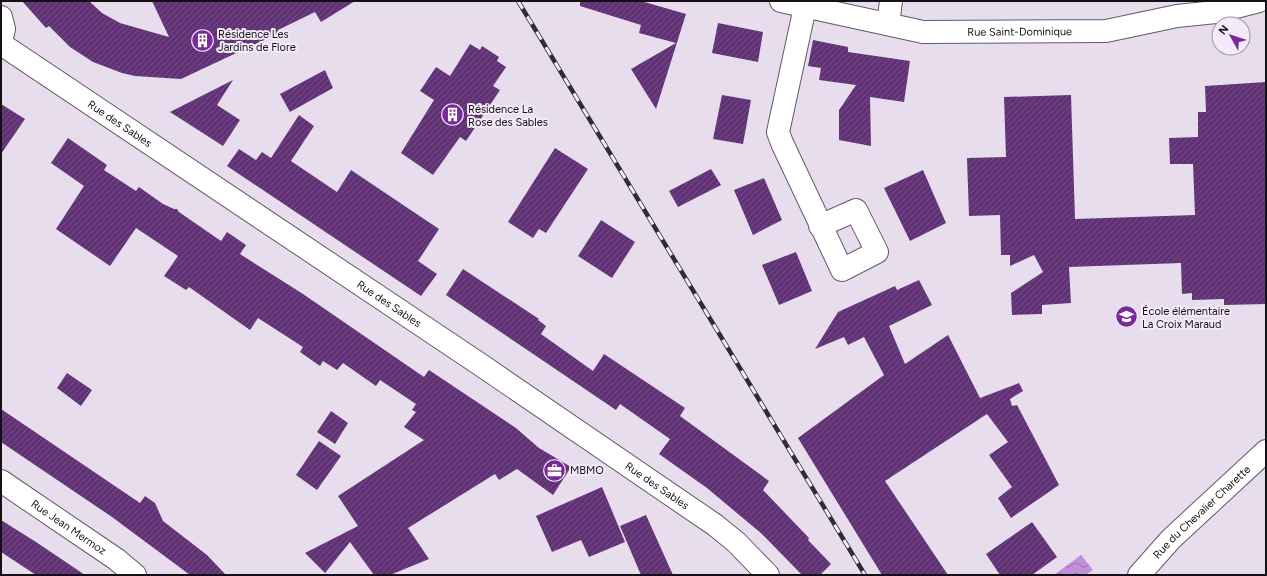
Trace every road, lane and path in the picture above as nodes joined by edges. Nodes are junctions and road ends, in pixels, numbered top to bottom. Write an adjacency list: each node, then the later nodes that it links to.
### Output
1 (781, 1): 4 (street, Rue Saint-Dominique)
2 (891, 1): 7 (street)
3 (1259, 1): 5 (street, Rue Saint-Dominique)
4 (805, 7): 7 (street, Rue Saint-Dominique); 9 (street)
5 (1177, 9): 7 (street, Rue Saint-Dominique)
6 (1, 17): 8 (street)
7 (888, 24)
8 (1, 42): 13 (street, Rue des Sables)
9 (820, 226)
10 (1266, 451): 14 (street, Rue du Chevalier Charette)
11 (1, 481): 12 (street, Rue Jean Mermoz)
12 (135, 575)
13 (768, 575)
14 (1139, 575)

